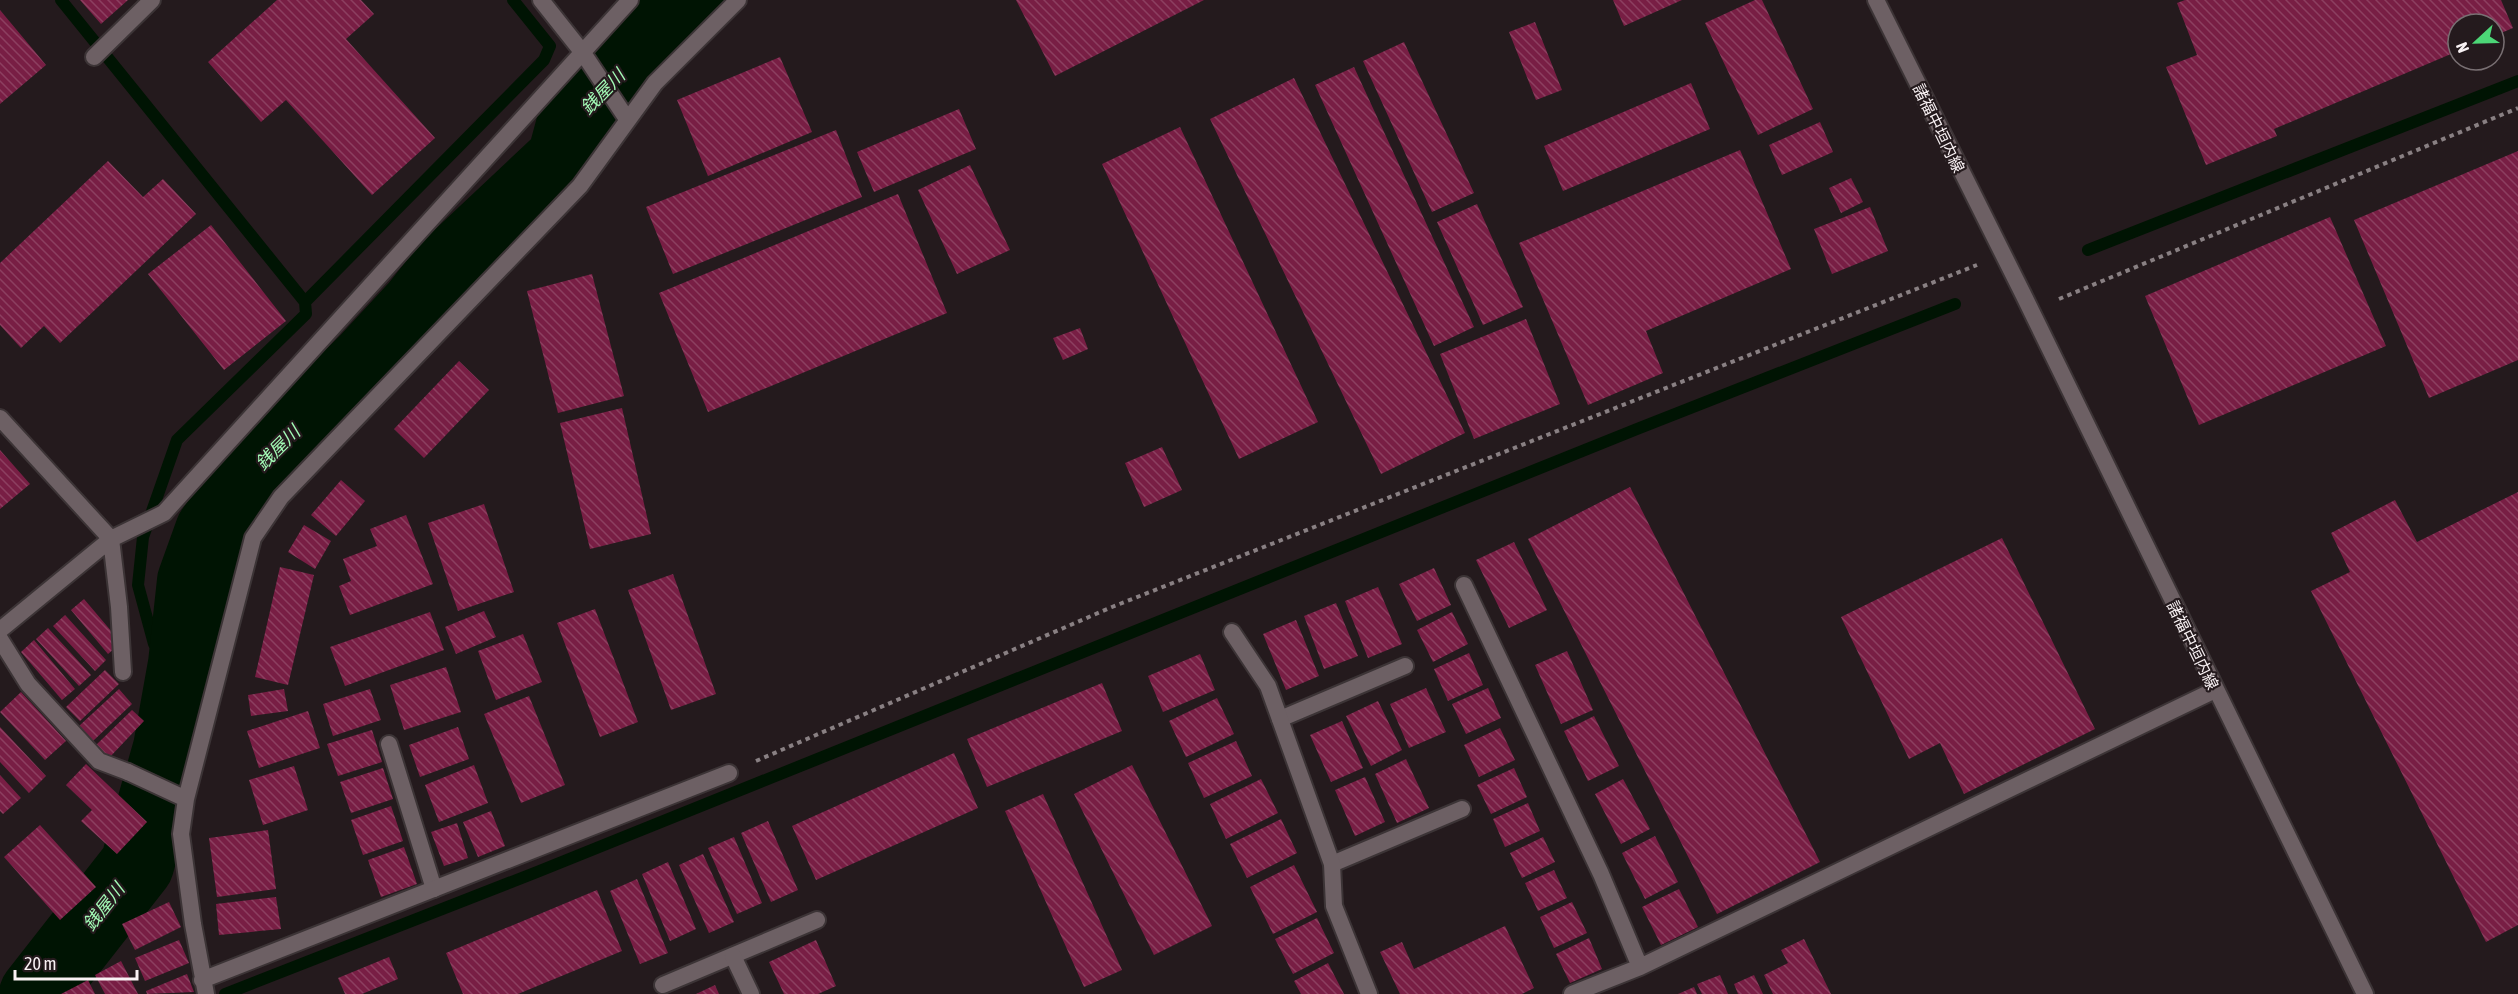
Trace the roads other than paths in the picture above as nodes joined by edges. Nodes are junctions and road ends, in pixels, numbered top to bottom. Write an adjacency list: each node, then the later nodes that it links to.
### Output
1 (152, 0): 7 (street)
2 (541, 0): 6 (street)
3 (630, 0): 6 (street)
4 (738, 0): 8 (street)
5 (1875, 0): 17 (street, 諸福中垣内線)
6 (583, 53): 8 (street); 10 (street)
7 (94, 57)
8 (627, 119): 21 (street)
9 (0, 418): 10 (street)
10 (111, 539): 12 (street); 16 (street)
11 (1464, 585): 27 (street)
12 (0, 630)
13 (1232, 632): 18 (street)
14 (0, 639): 21 (street)
15 (1405, 666): 18 (street)
16 (123, 672)
17 (2215, 690): 27 (street); 33 (street, 諸福中垣内線)
18 (1280, 719): 23 (street)
19 (389, 744): 24 (street)
20 (729, 772): 24 (street)
21 (186, 799): 29 (street)
22 (1462, 809): 23 (street)
23 (1332, 864): 31 (street)
24 (434, 889): 29 (street)
25 (817, 920): 26 (street)
26 (734, 956): 28 (street); 30 (street)
27 (1640, 967): 32 (street)
28 (663, 985)
29 (204, 988)
30 (751, 994)
31 (1369, 994)
32 (1572, 994)
33 (2366, 994)

